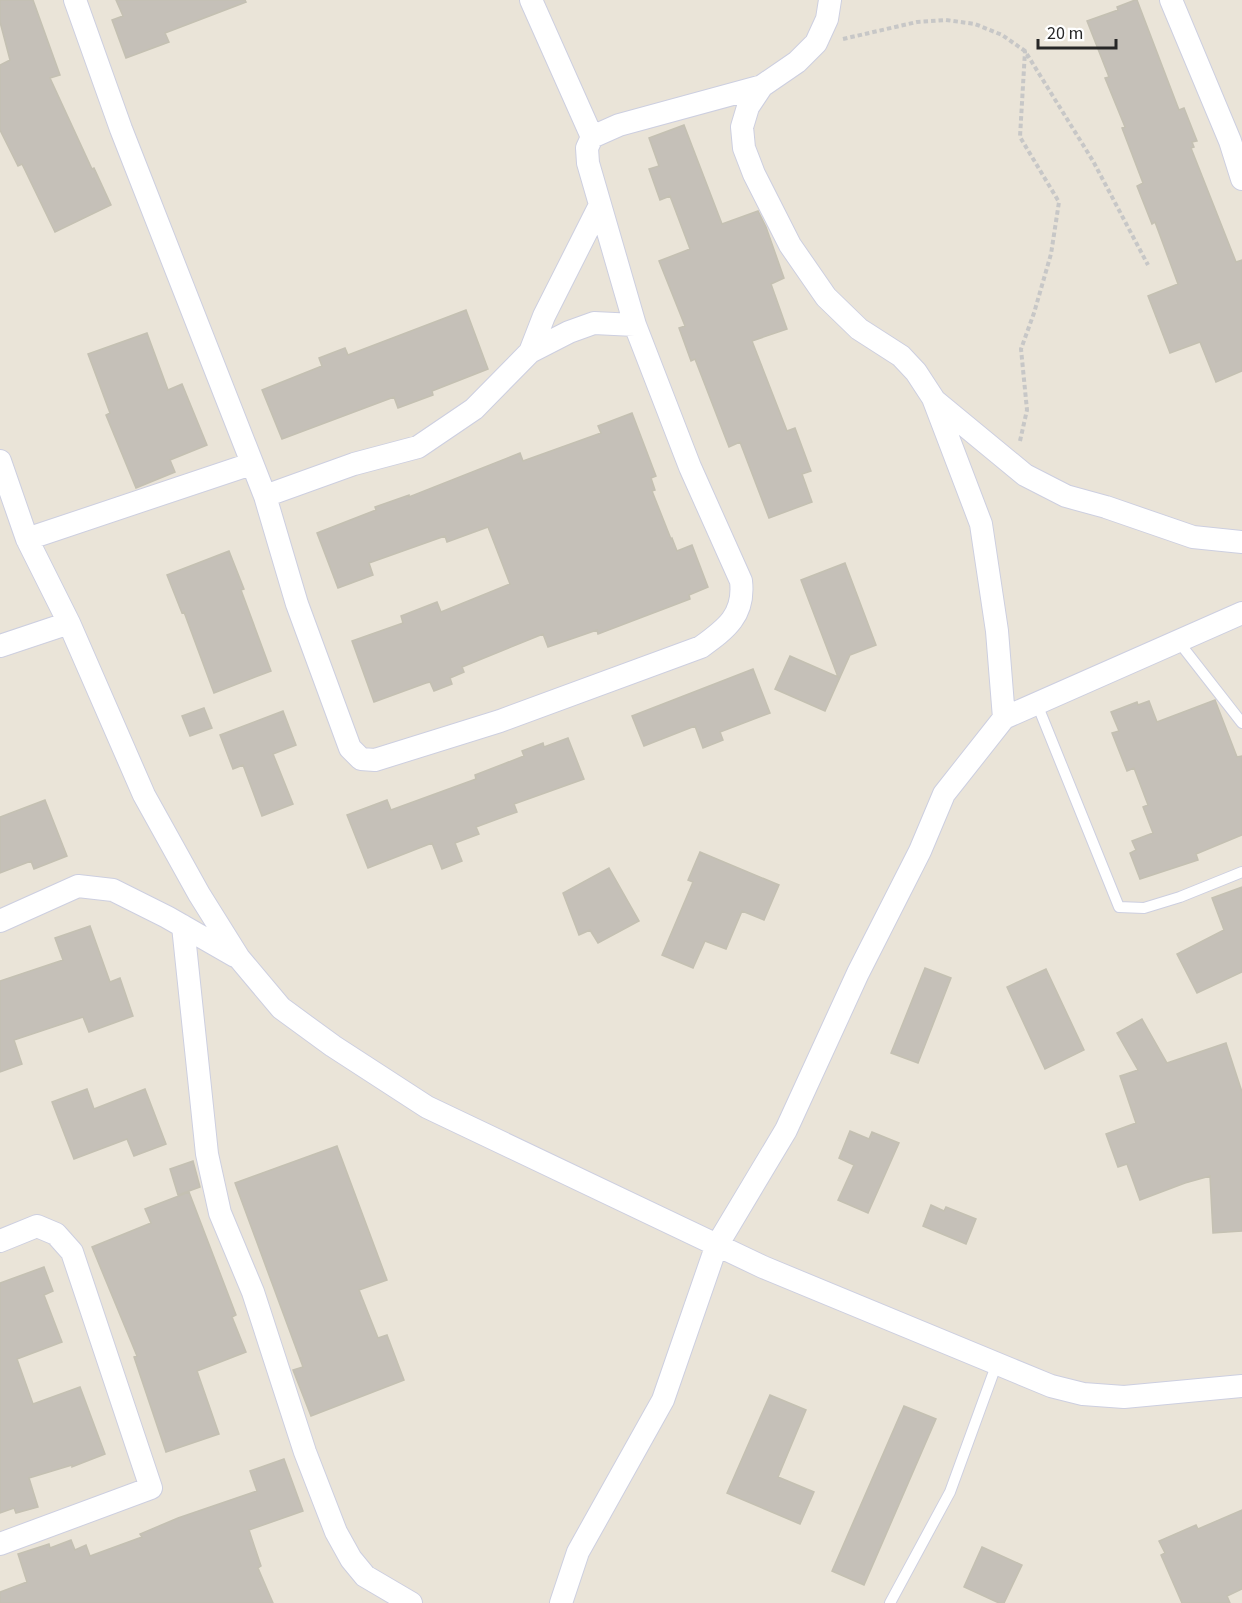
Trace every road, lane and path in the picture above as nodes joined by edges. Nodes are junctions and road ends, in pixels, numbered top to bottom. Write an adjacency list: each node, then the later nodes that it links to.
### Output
1 (75, 0): 16 (street)
2 (531, 0): 8 (street)
3 (830, 0): 5 (street)
4 (1171, 0): 9 (street)
5 (816, 44): 6 (path); 7 (street)
6 (1025, 51): 11 (path); 17 (path)
7 (762, 87): 8 (street); 14 (street)
8 (592, 137): 10 (street)
9 (1242, 179)
10 (600, 205): 12 (street); 13 (street)
11 (1148, 265)
12 (635, 325): 13 (street); 18 (street)
13 (530, 352): 18 (street)
14 (933, 398): 17 (street); 26 (street)
15 (0, 461): 19 (street)
16 (251, 464): 18 (street); 19 (street)
17 (1012, 464): 20 (street)
18 (265, 496)
19 (27, 539): 22 (street)
20 (1242, 542)
21 (1242, 613): 23 (street)
22 (69, 623): 24 (street); 31 (street)
23 (1178, 641): 25 (street); 27 (lane)
24 (0, 646)
25 (1037, 704): 26 (street); 28 (lane)
26 (1004, 718): 33 (street)
27 (1242, 723)
28 (1242, 872)
29 (0, 921): 30 (street)
30 (183, 926): 31 (street); 37 (street)
31 (239, 958): 33 (street)
32 (0, 1241): 36 (street)
33 (716, 1247): 34 (street); 38 (street)
34 (997, 1363): 35 (street); 39 (lane)
35 (1242, 1386)
36 (0, 1544)
37 (411, 1603)
38 (561, 1603)
39 (890, 1603)

